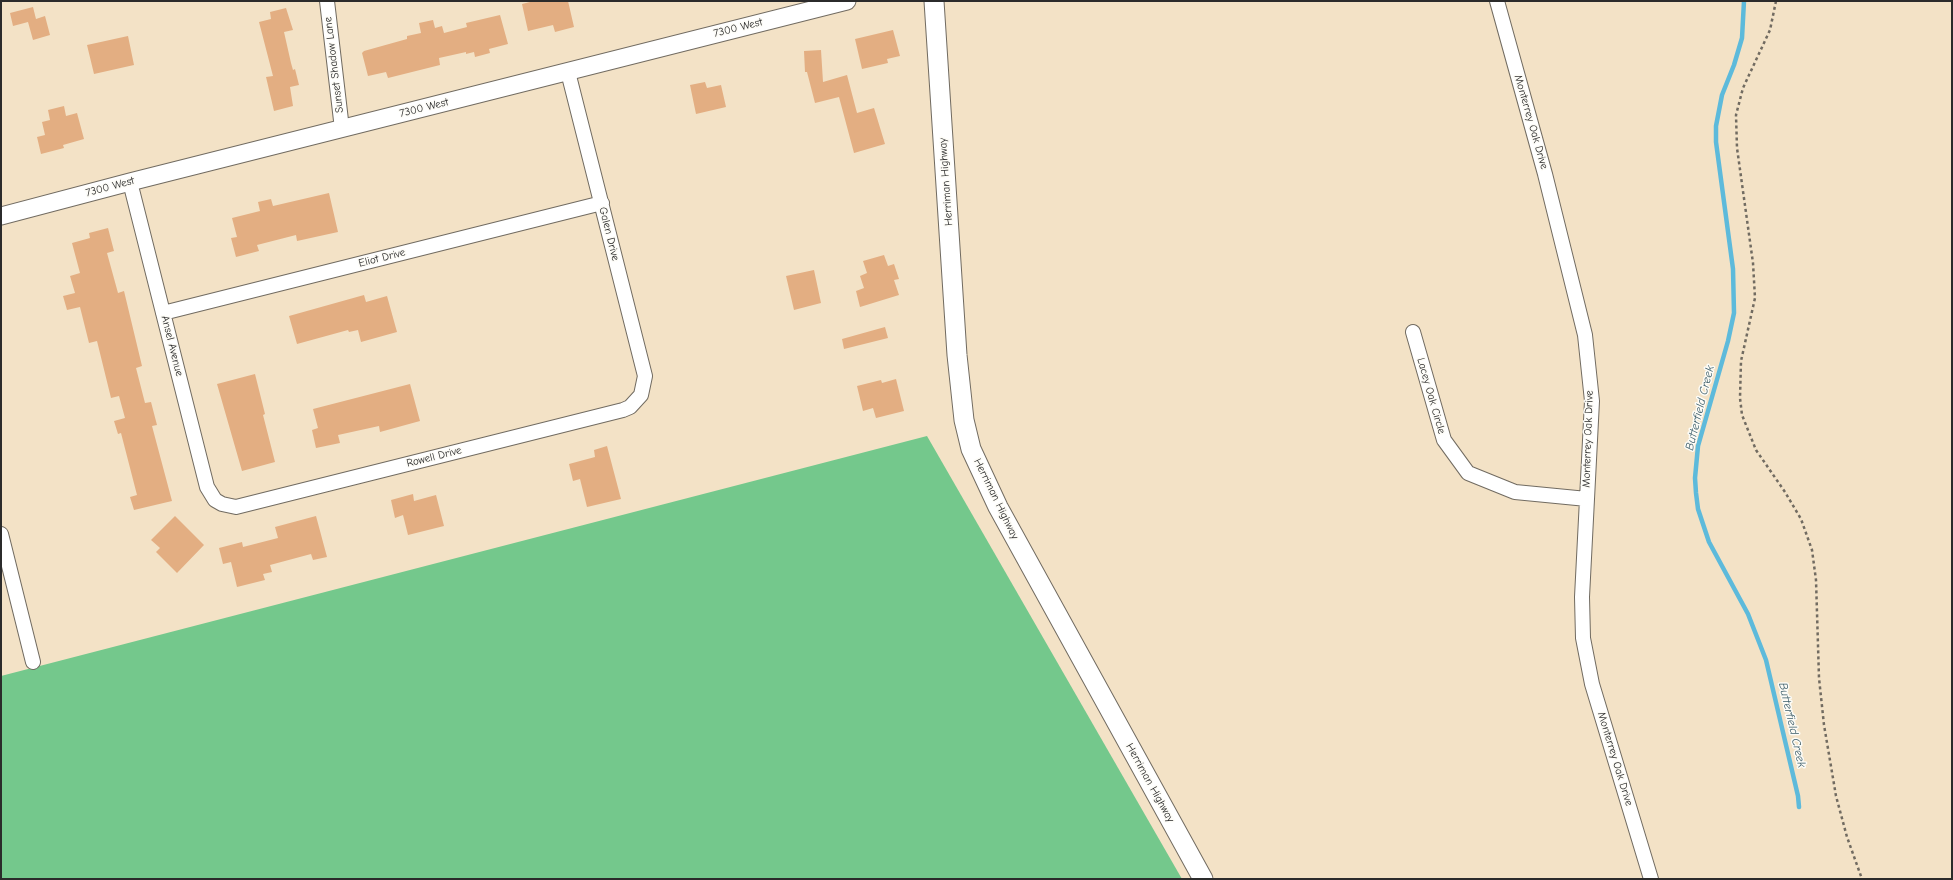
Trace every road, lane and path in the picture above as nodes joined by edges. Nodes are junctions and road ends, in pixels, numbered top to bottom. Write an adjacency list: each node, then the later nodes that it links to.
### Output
1 (327, 1): 7 (street, Sunset Shadow Lane)
2 (847, 1): 6 (street, 7300 West)
3 (934, 1): 18 (main road, Herriman Highway)
4 (1497, 1): 14 (street, Monterrey Oak Drive)
5 (1776, 1): 20 (path)
6 (568, 72): 7 (street, 7300 West); 9 (street, Galen Drive)
7 (342, 129): 8 (street, 7300 West)
8 (130, 182): 10 (street, 7300 West); 11 (street, Ansel Avenue)
9 (602, 203): 11 (street, Eliot Drive); 13 (street, Galen Drive)
10 (1, 216)
11 (163, 313): 15 (street, Ansel Avenue)
12 (1413, 332): 14 (street, Lacey Oak Circle)
13 (641, 395): 15 (street, Rowell Drive)
14 (1587, 499): 19 (street, Monterrey Oak Drive)
15 (222, 504)
16 (1, 534): 17 (street)
17 (33, 662)
18 (1203, 879)
19 (1651, 879)
20 (1862, 879)

